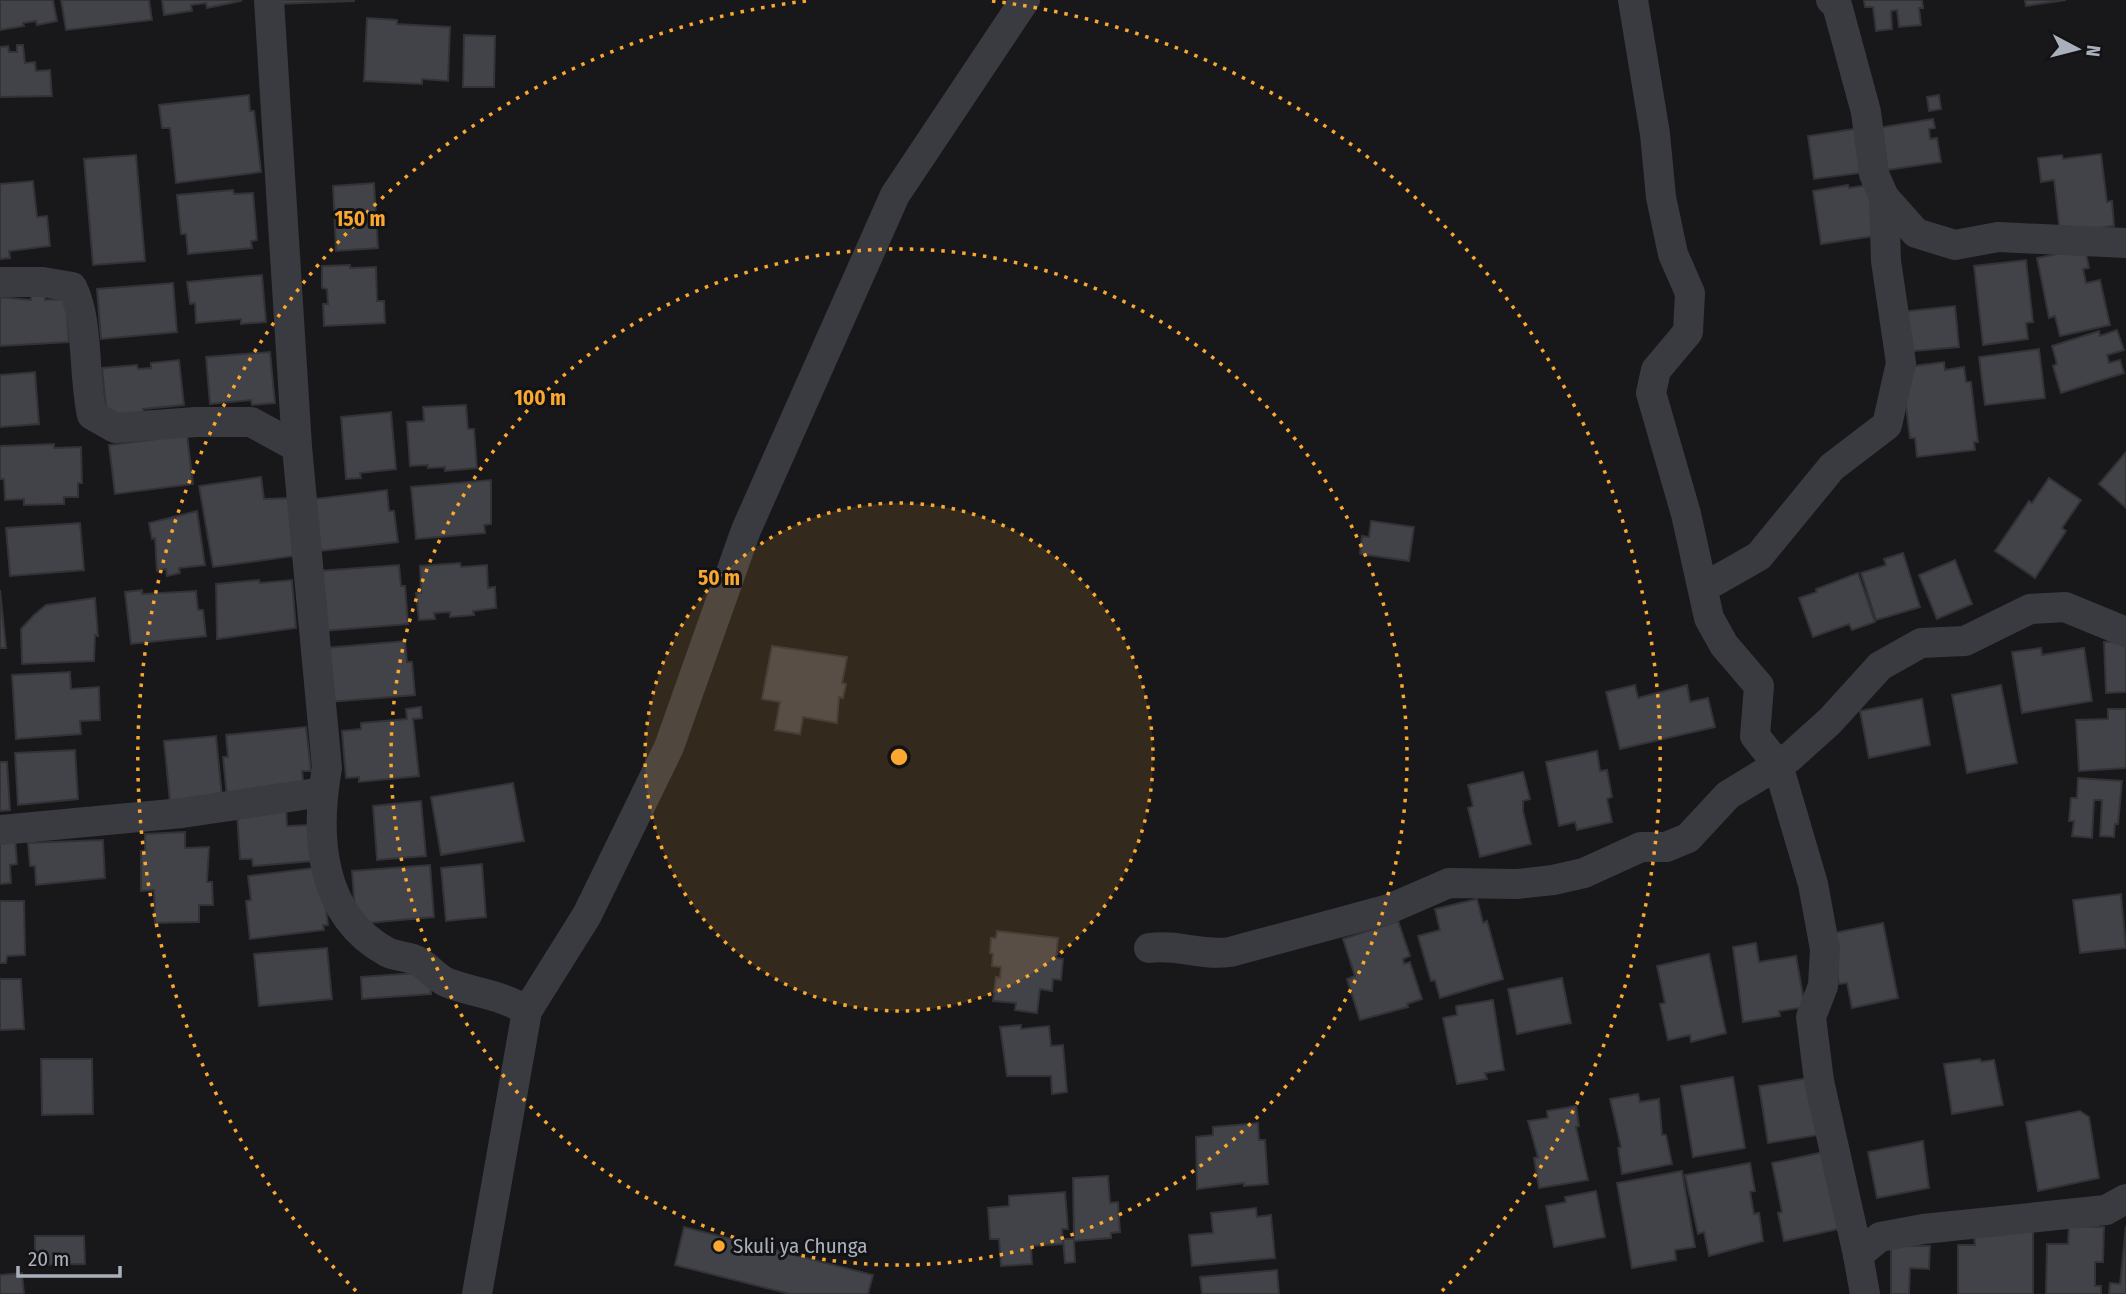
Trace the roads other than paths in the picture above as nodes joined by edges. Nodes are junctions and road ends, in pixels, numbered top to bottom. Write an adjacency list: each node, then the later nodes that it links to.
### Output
1 (269, 0): 8 (street)
2 (1025, 0): 15 (street)
3 (1633, 0): 9 (street)
4 (1832, 0): 5 (street)
5 (1884, 197): 6 (street); 9 (street)
6 (2126, 243)
7 (0, 282): 8 (street)
8 (297, 447): 12 (street)
9 (1703, 588): 11 (street)
10 (2126, 632): 11 (street)
11 (1778, 765): 14 (street); 17 (street)
12 (323, 792): 13 (street); 15 (street)
13 (0, 830)
14 (1149, 948)
15 (527, 1012): 18 (street)
16 (2126, 1199): 17 (street)
17 (1858, 1255): 19 (street)
18 (477, 1294)
19 (1865, 1294)

